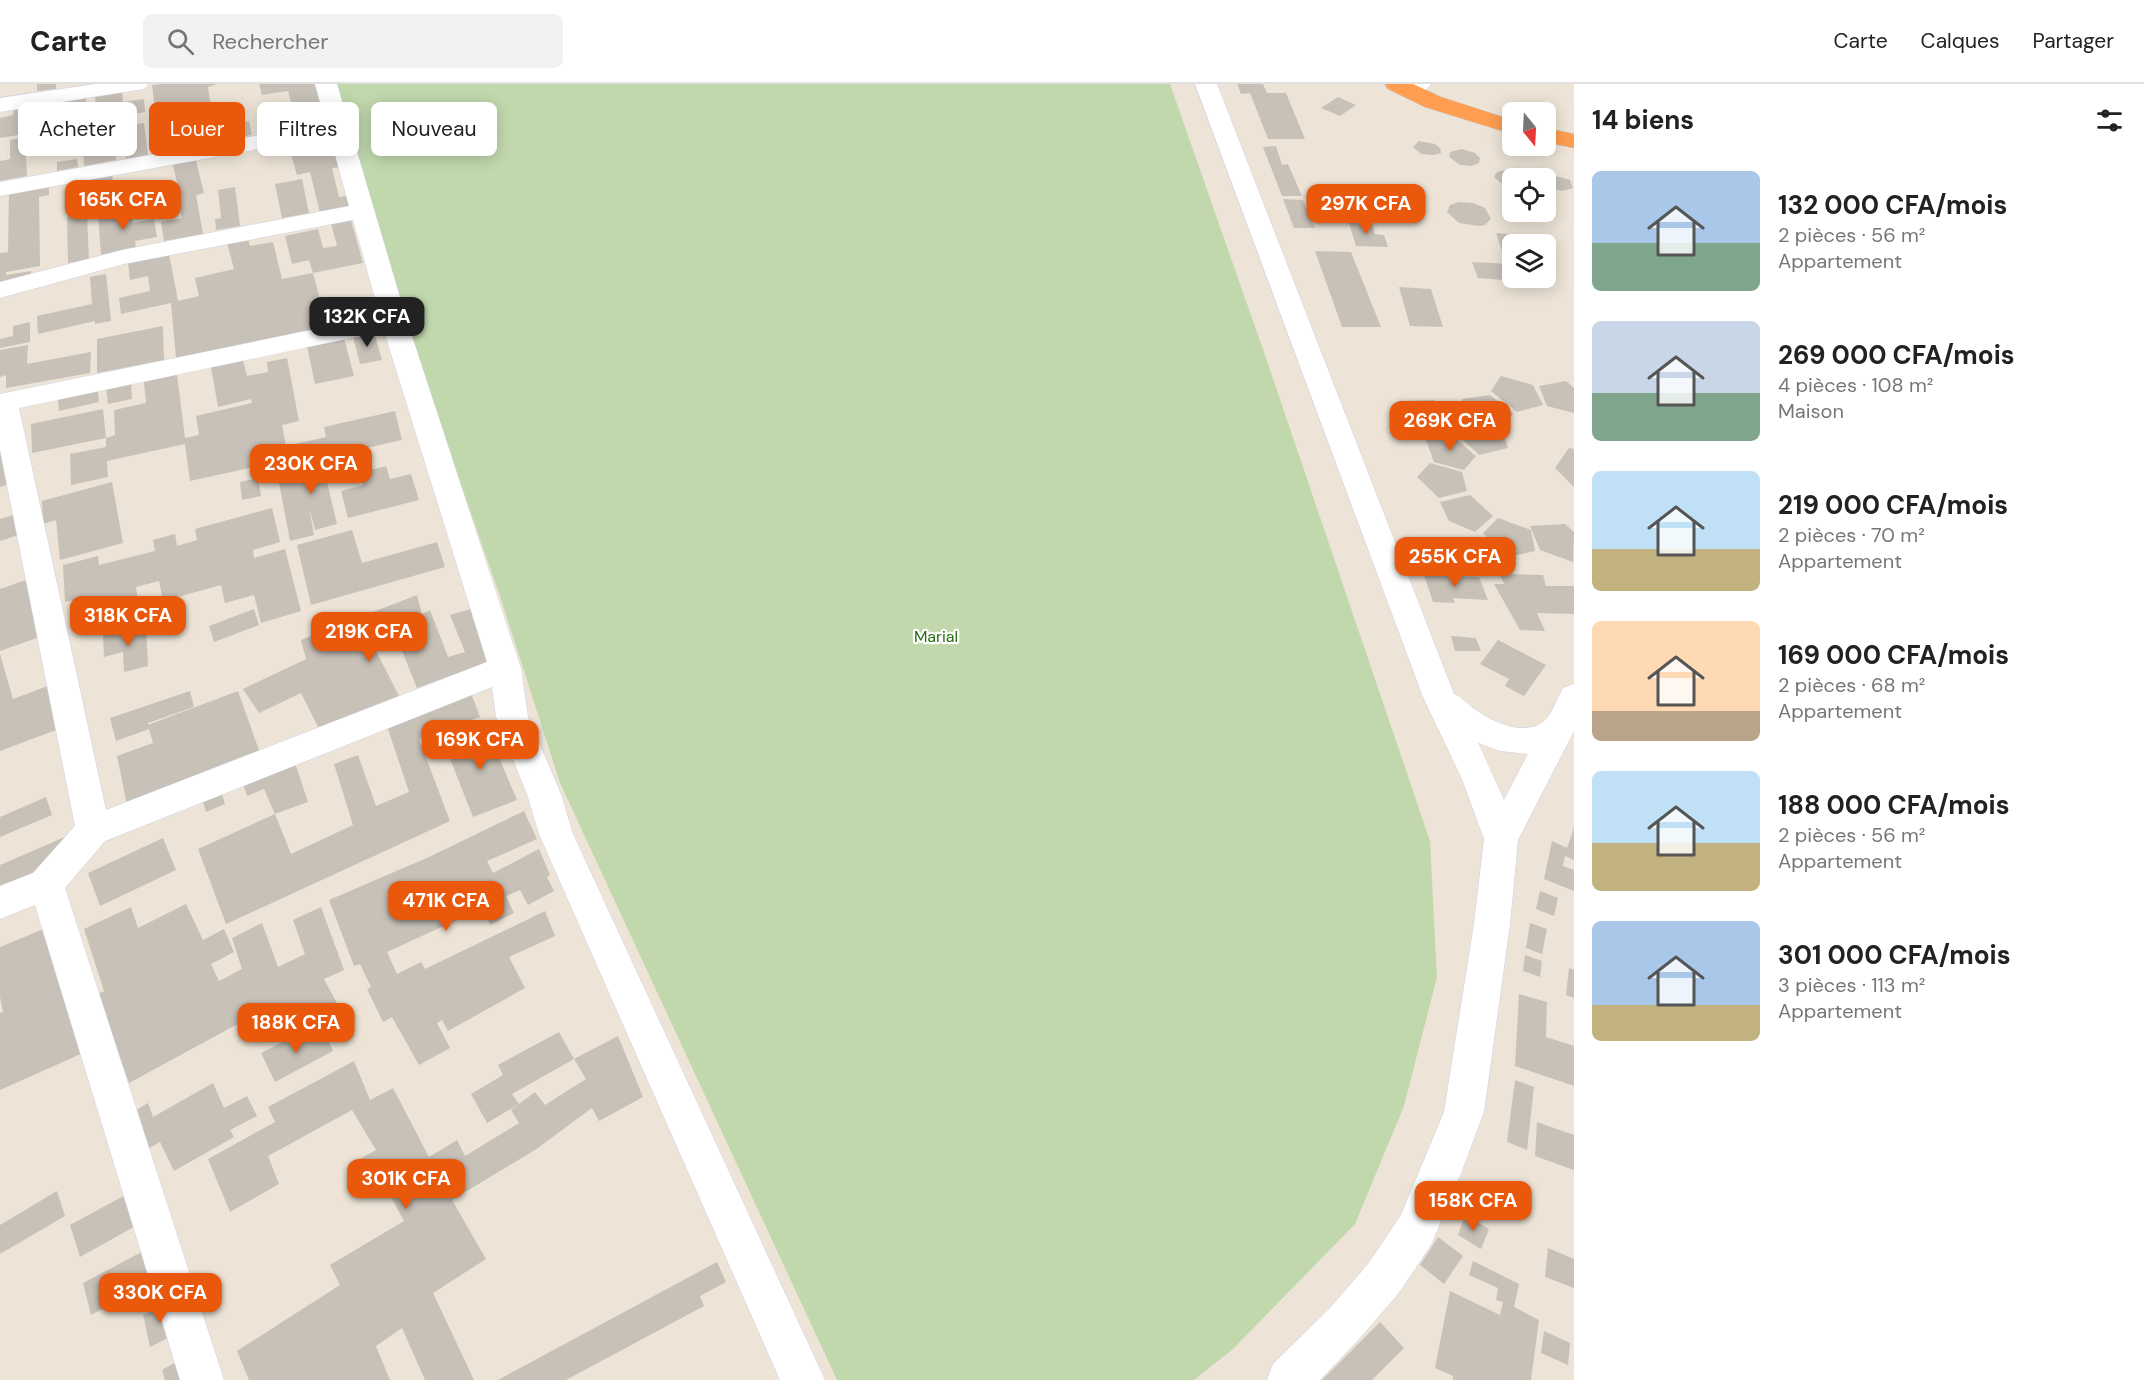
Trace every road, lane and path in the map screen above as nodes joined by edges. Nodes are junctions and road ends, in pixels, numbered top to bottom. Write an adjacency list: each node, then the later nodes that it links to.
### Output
1 (137, 84): 5 (street)
2 (326, 84): 6 (street)
3 (1206, 84): 19 (street)
4 (1408, 86): 8 (highway)
5 (78, 88): 7 (street)
6 (332, 102)
7 (0, 105)
8 (1502, 124)
9 (1556, 137): 10 (highway)
10 (1574, 141)
11 (257, 142): 13 (street)
12 (348, 156): 14 (street)
13 (0, 189)
14 (363, 211): 15 (street); 16 (street)
15 (0, 290)
16 (394, 321): 17 (street); 18 (street)
17 (2, 403): 22 (street)
18 (505, 668): 22 (street); 27 (street)
19 (1439, 697): 21 (street); 23 (street)
20 (1574, 697): 21 (street)
21 (1559, 728): 23 (street)
22 (93, 830): 24 (street)
23 (1502, 839): 28 (street)
24 (46, 884): 25 (street); 26 (street)
25 (0, 903)
26 (202, 1380)
27 (802, 1380)
28 (1289, 1380)

